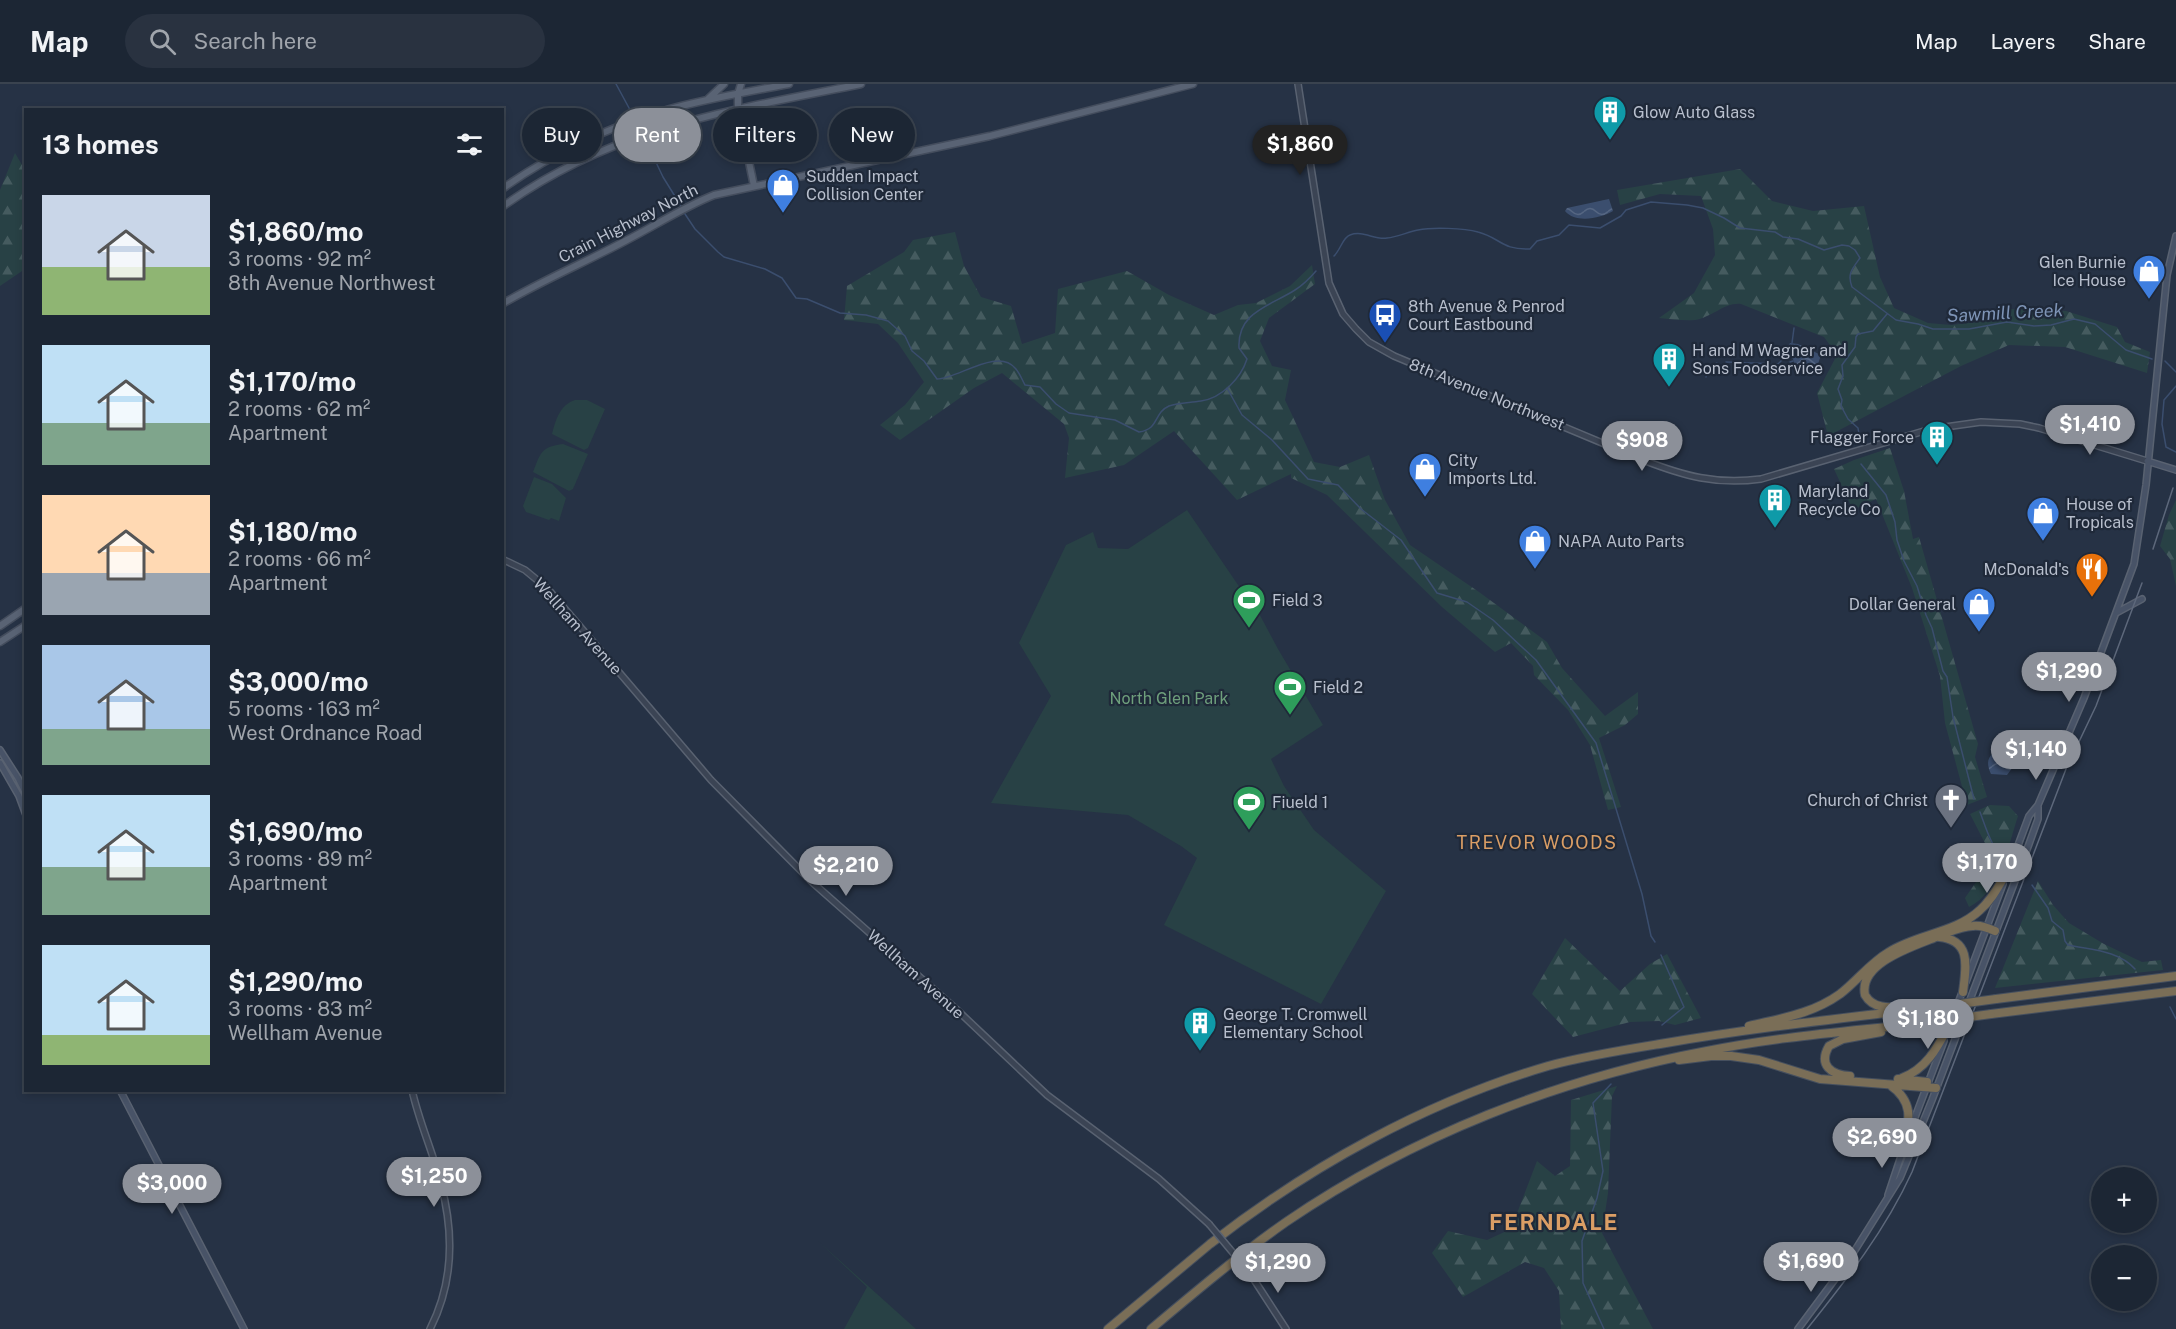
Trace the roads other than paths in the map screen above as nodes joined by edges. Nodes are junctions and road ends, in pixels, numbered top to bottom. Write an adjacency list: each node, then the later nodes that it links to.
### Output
1 (724, 84): 9 (main road)
2 (733, 84): 8 (main road)
3 (741, 84): 8 (main road)
4 (789, 84): 8 (main road)
5 (861, 84): 11 (main road)
6 (1193, 84): 14 (main road, Crain Highway North)
7 (1298, 84): 19 (street, 8th Avenue Northwest)
8 (738, 94): 9 (main road); 10 (main road)
9 (705, 101): 15 (main road)
10 (738, 108)
11 (743, 108)
12 (713, 116): 16 (main road)
13 (749, 162): 14 (main road)
14 (754, 186): 18 (main road, Crain Highway North)
15 (504, 188)
16 (504, 206)
17 (2176, 237): 19 (main road)
18 (504, 303)
19 (2147, 461): 20 (main road); 24 (main road)
20 (2176, 470)
21 (504, 560): 58 (street, Wellham Avenue, bridge)
22 (2142, 599): 24 (main road)
23 (24, 609): 25 (main road)
24 (2116, 613): 31 (main road)
25 (0, 626)
26 (24, 626): 27 (main road)
27 (0, 642)
28 (0, 750): 30 (main road)
29 (0, 763): 32 (main road)
30 (24, 790)
31 (2038, 805): 33 (main road); 36 (main road)
32 (24, 810)
33 (2009, 869): 34 (highway); 35 (main road)
34 (1966, 921): 35 (highway); 44 (highway)
35 (1988, 926): 36 (highway); 37 (highway); 40 (main road)
36 (1996, 929): 49 (main road)
37 (1937, 937): 40 (highway); 41 (highway)
38 (2176, 976): 41 (highway, bridge)
39 (2176, 991): 43 (highway, bridge)
40 (1963, 992): 42 (main road)
41 (1937, 1007): 44 (highway)
42 (1951, 1022): 46 (highway); 48 (main road)
43 (1912, 1024): 45 (highway); 46 (highway)
44 (1710, 1035): 56 (highway)
45 (1653, 1062): 47 (highway); 57 (highway)
46 (1897, 1079): 48 (highway)
47 (1888, 1084): 48 (highway); 52 (highway)
48 (1928, 1084): 49 (highway); 52 (main road)
49 (1937, 1087): 53 (main road)
50 (121, 1092): 54 (main road)
51 (412, 1092): 55 (street)
52 (1902, 1152): 53 (main road)
53 (1888, 1195): 59 (main road)
54 (244, 1329)
55 (430, 1329)
56 (1108, 1329)
57 (1151, 1329)
58 (1286, 1329)
59 (1798, 1329)

